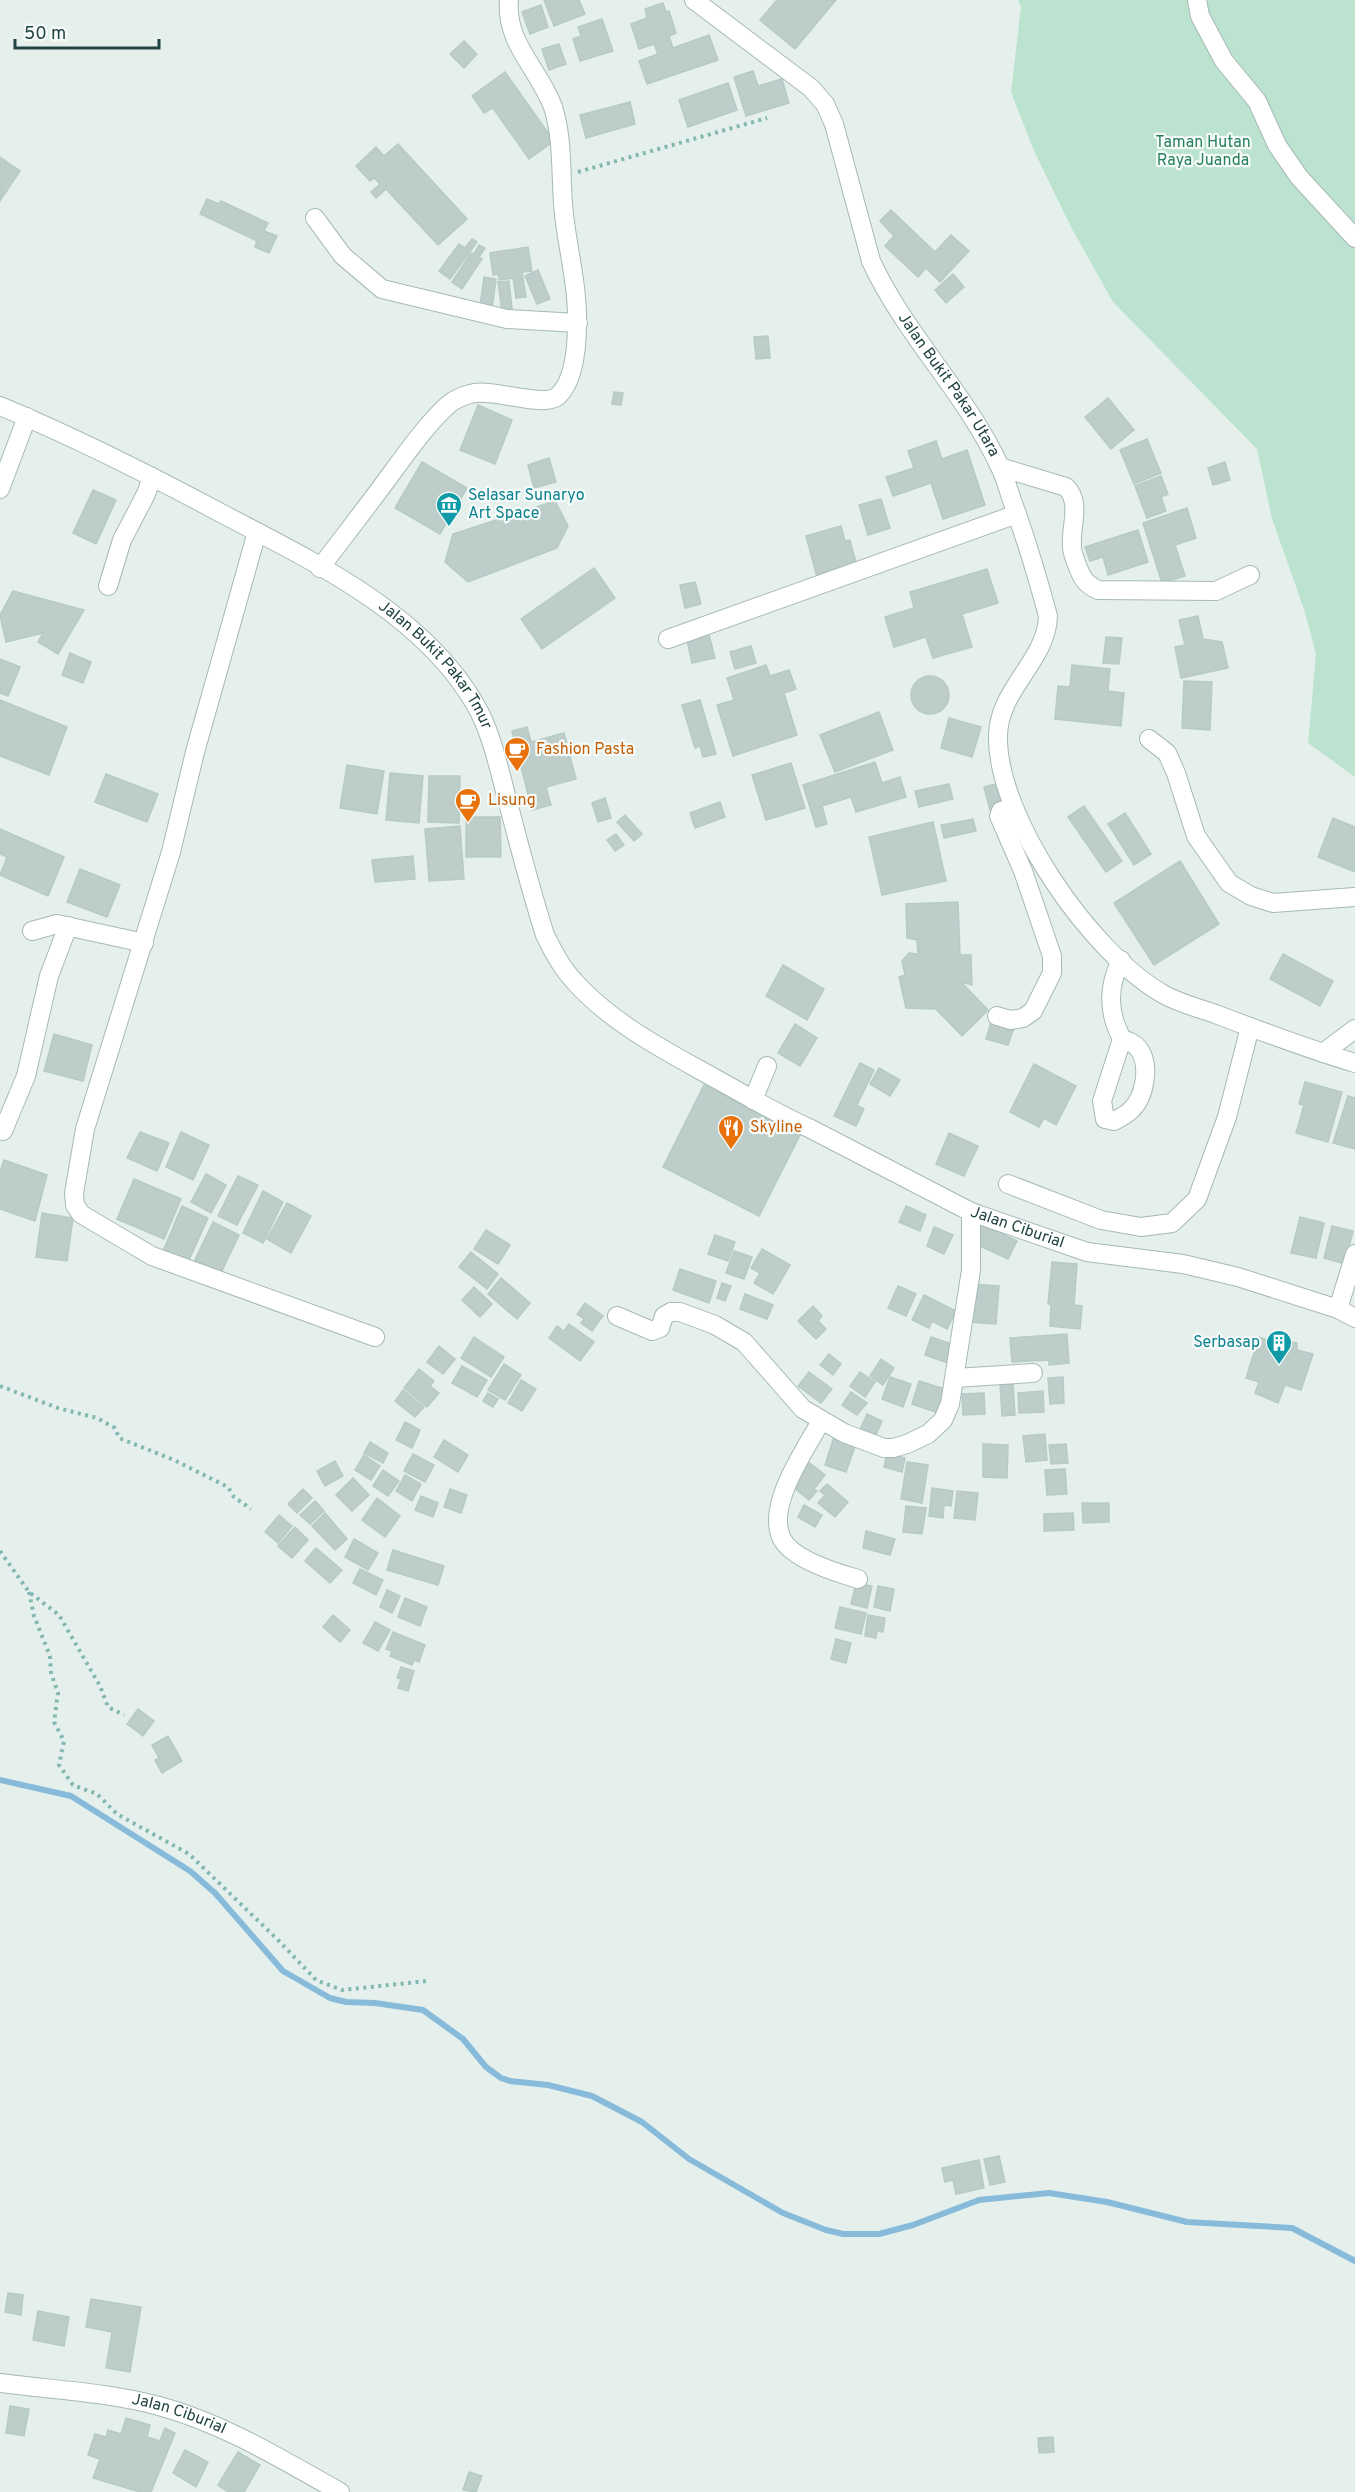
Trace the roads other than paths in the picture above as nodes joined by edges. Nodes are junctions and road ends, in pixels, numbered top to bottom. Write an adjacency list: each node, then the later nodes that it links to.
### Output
1 (509, 0): 6 (street)
2 (694, 0): 9 (street, Jalan Bukit Pakar Utara)
3 (1197, 0): 5 (street)
4 (315, 218): 6 (street)
5 (1355, 238)
6 (578, 322): 14 (street)
7 (0, 406): 8 (street, Jalan Bukit Pakar Tmur)
8 (27, 417): 10 (street, Jalan Bukit Pakar Tmur); 11 (street)
9 (1000, 467): 12 (street, Jalan Bukit Pakar Utara); 15 (street)
10 (152, 477): 13 (street, Jalan Bukit Pakar Tmur); 16 (street)
11 (0, 489)
12 (1017, 514): 17 (street); 19 (street, Jalan Bukit Pakar Utara)
13 (257, 532): 14 (street, Jalan Bukit Pakar Tmur); 23 (street)
14 (320, 568): 32 (street, Jalan Bukit Pakar Tmur)
15 (1250, 575)
16 (108, 586)
17 (668, 639)
18 (1149, 739): 20 (street)
19 (1013, 807): 24 (street, Jalan Bukit Pakar Utara); 25 (street)
20 (1355, 897)
21 (68, 926): 22 (street); 23 (street); 34 (street)
22 (32, 931)
23 (144, 943): 41 (street)
24 (1120, 960): 26 (street, Jalan Bukit Pakar Utara); 28 (street)
25 (997, 1016)
26 (1250, 1027): 29 (street, Jalan Bukit Pakar Utara); 35 (street)
27 (1355, 1029): 29 (street)
28 (1122, 1039)
29 (1323, 1053): 30 (street, Jalan Bukit Pakar Utara)
30 (1355, 1063)
31 (767, 1066): 33 (street)
32 (704, 1072): 33 (street, Jalan Ciburial)
33 (753, 1100): 36 (street, Jalan Ciburial)
34 (3, 1131)
35 (1008, 1184)
36 (971, 1212): 38 (street, Jalan Ciburial); 43 (street)
37 (1355, 1254): 38 (street)
38 (1338, 1309): 40 (street, Jalan Ciburial)
39 (617, 1317): 44 (street)
40 (1355, 1318)
41 (375, 1337)
42 (1033, 1373): 43 (street)
43 (955, 1378): 44 (street)
44 (821, 1420): 45 (street)
45 (858, 1579)
46 (0, 2383): 47 (street, Jalan Ciburial)
47 (340, 2492)

